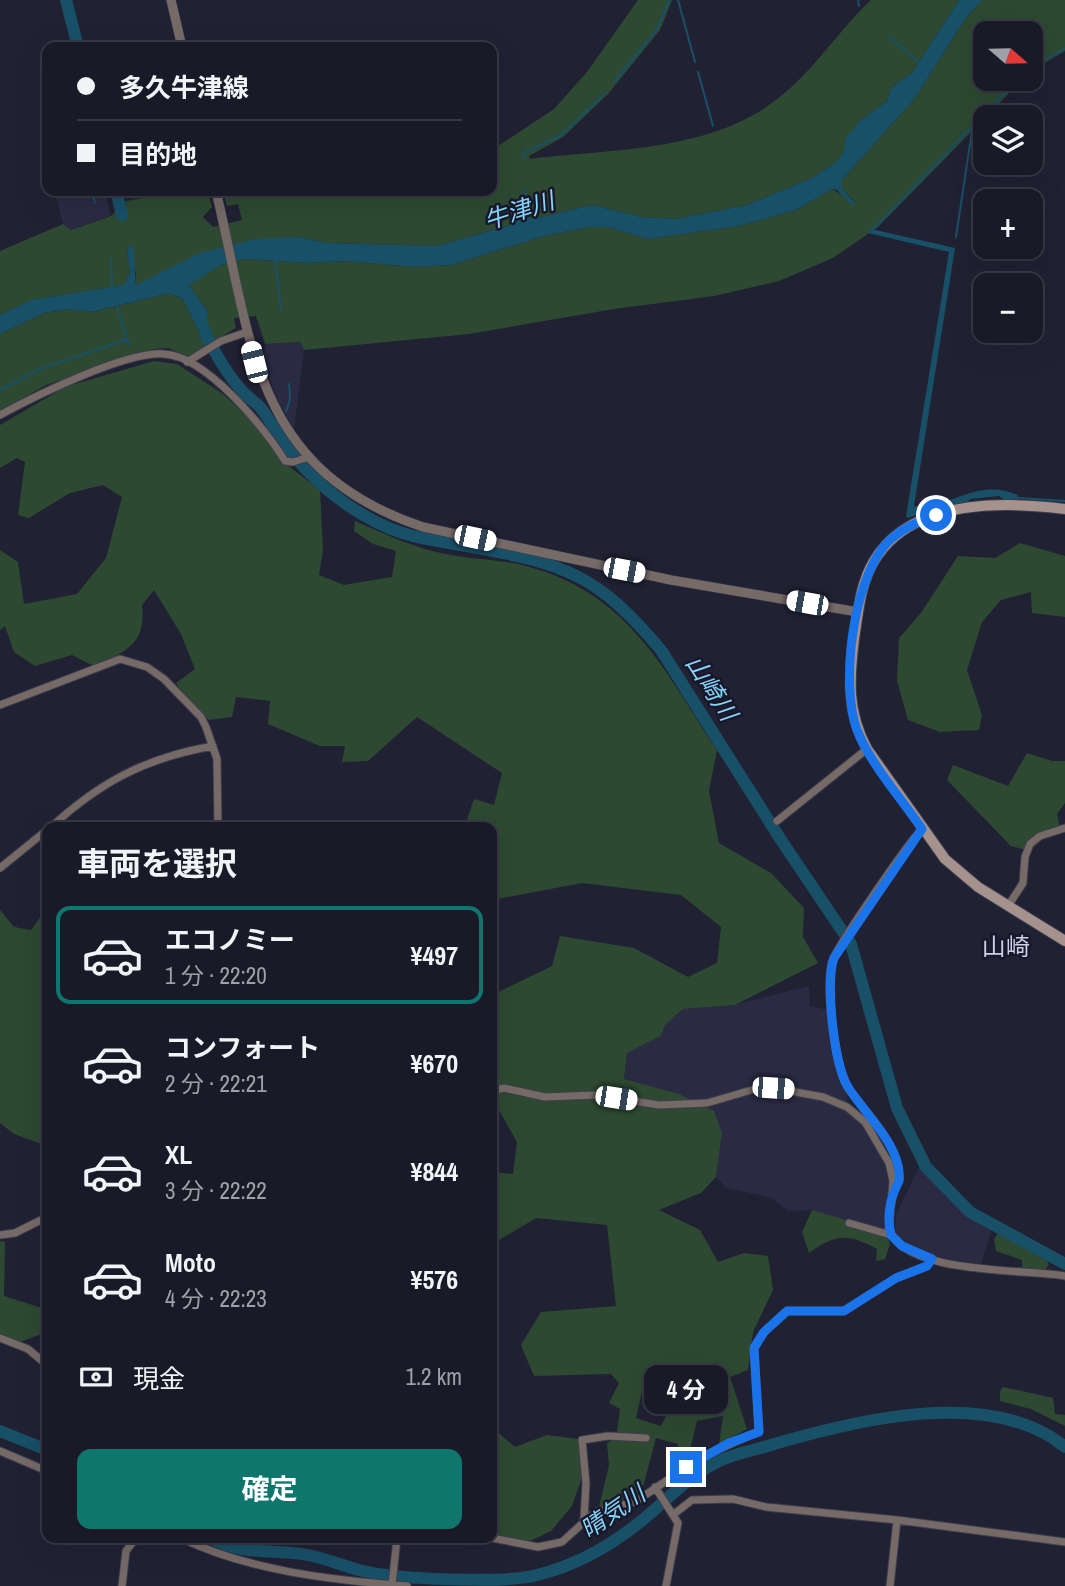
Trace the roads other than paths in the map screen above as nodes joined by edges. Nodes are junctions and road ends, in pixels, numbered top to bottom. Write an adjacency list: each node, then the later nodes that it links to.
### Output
1 (171, 0): 2 (street)
2 (181, 42)
3 (217, 196): 4 (street)
4 (247, 332): 5 (street); 7 (street)
5 (187, 362): 6 (street); 7 (street)
6 (0, 415)
7 (306, 458): 9 (street)
8 (1065, 509): 9 (main road)
9 (858, 612): 12 (main road)
10 (0, 705): 11 (street)
11 (213, 746): 14 (street); 15 (street)
12 (867, 749): 13 (street); 17 (main road)
13 (777, 821)
14 (57, 822)
15 (218, 822)
16 (1065, 828): 20 (street)
17 (922, 829): 20 (main road); 23 (street)
18 (42, 834): 19 (street)
19 (0, 868)
20 (1008, 906): 21 (main road)
21 (1065, 942)
22 (497, 1090): 23 (street)
23 (892, 1190): 26 (street)
24 (42, 1220): 27 (street)
25 (849, 1223): 26 (street)
26 (891, 1235): 28 (street)
27 (0, 1236)
28 (932, 1259): 29 (street); 35 (street)
29 (1065, 1276)
30 (0, 1338): 31 (street)
31 (42, 1361)
32 (646, 1438): 37 (street)
33 (0, 1451): 34 (street)
34 (42, 1469)
35 (656, 1487): 36 (street); 37 (street)
36 (674, 1514): 38 (street); 48 (street)
37 (584, 1519): 39 (street)
38 (897, 1520): 40 (street); 49 (street)
39 (497, 1539)
40 (1065, 1542)
41 (132, 1543): 46 (street)
42 (194, 1543): 44 (street)
43 (396, 1543): 45 (street)
44 (338, 1582): 45 (street)
45 (392, 1585): 47 (street)
46 (122, 1586)
47 (407, 1586)
48 (666, 1586)
49 (890, 1586)

